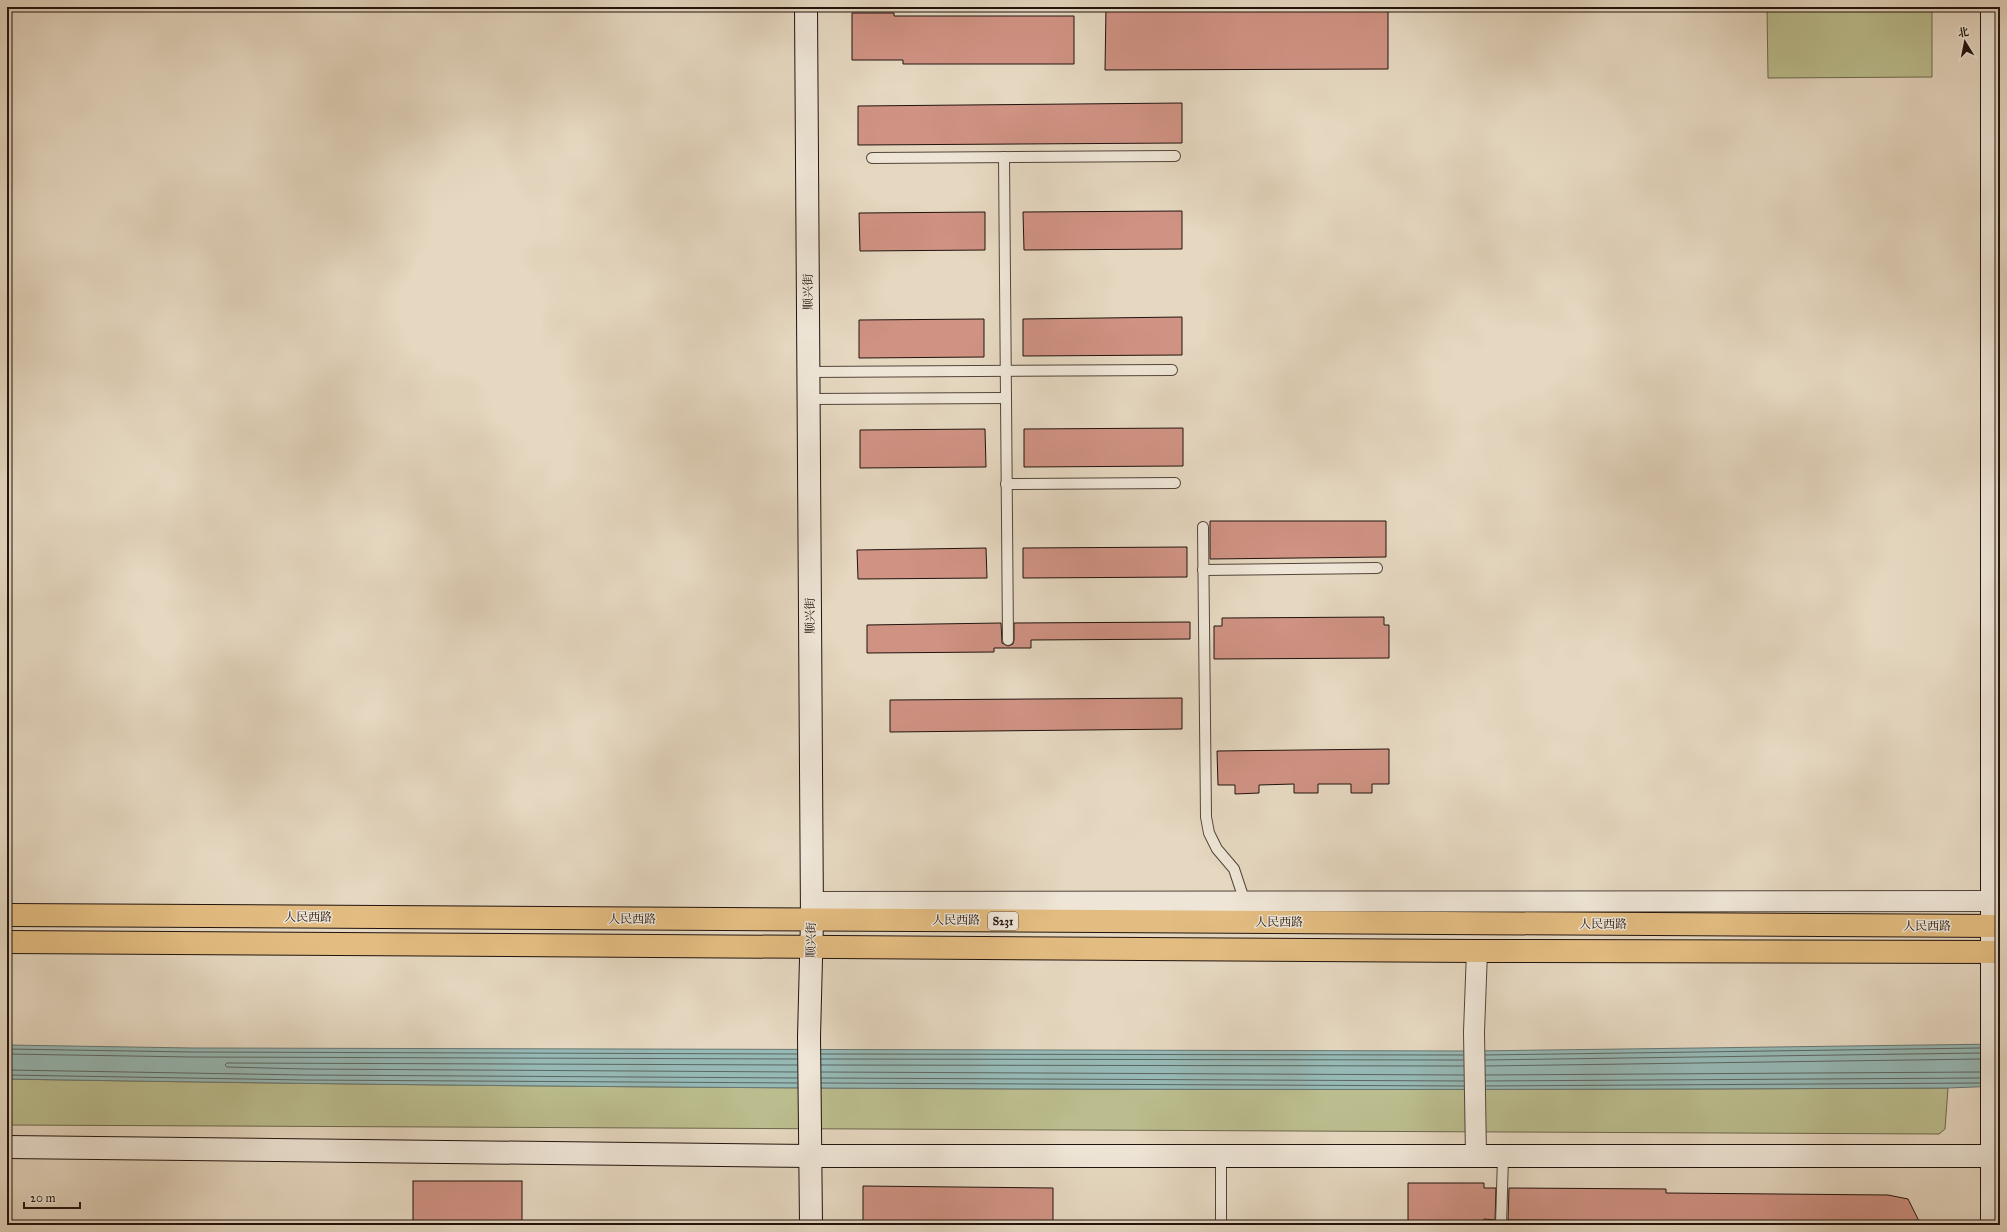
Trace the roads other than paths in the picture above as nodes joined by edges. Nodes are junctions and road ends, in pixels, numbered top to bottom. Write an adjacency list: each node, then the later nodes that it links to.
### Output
1 (806, 7): 8 (street, 顺兴街)
2 (1992, 7): 17 (street)
3 (1175, 156): 4 (lane)
4 (1004, 157): 5 (lane); 7 (lane)
5 (872, 158)
6 (1172, 370): 7 (lane)
7 (1006, 371): 8 (lane); 9 (lane)
8 (808, 372): 10 (street, 顺兴街)
9 (1006, 398): 10 (lane); 12 (lane)
10 (809, 399): 18 (street, 顺兴街)
11 (1175, 482): 12 (lane)
12 (1006, 484): 16 (lane)
13 (1203, 527): 15 (lane)
14 (1377, 568): 15 (lane)
15 (1203, 570): 19 (lane)
16 (1008, 640)
17 (1996, 901): 19 (street); 21 (street)
18 (812, 911): 19 (main road, 人民西路 / S231); 20 (main road, 人民西路 / S231); 23 (street, 顺兴街)
19 (1242, 912): 21 (main road, 人民西路 / S231)
20 (7, 915)
21 (1996, 926): 25 (street)
22 (7, 942): 23 (main road, S231)
23 (812, 946): 24 (main road, S231); 27 (street, 顺兴街)
24 (1477, 951): 25 (main road, S231); 28 (street)
25 (1996, 952): 29 (street)
26 (7, 1147): 27 (street)
27 (810, 1156): 30 (street); 32 (street, 顺兴街)
28 (1476, 1156): 30 (street); 31 (street)
29 (1996, 1156): 31 (street); 35 (street)
30 (1221, 1157): 33 (lane)
31 (1503, 1157): 34 (lane)
32 (811, 1225)
33 (1221, 1225)
34 (1501, 1225)
35 (1992, 1225)

